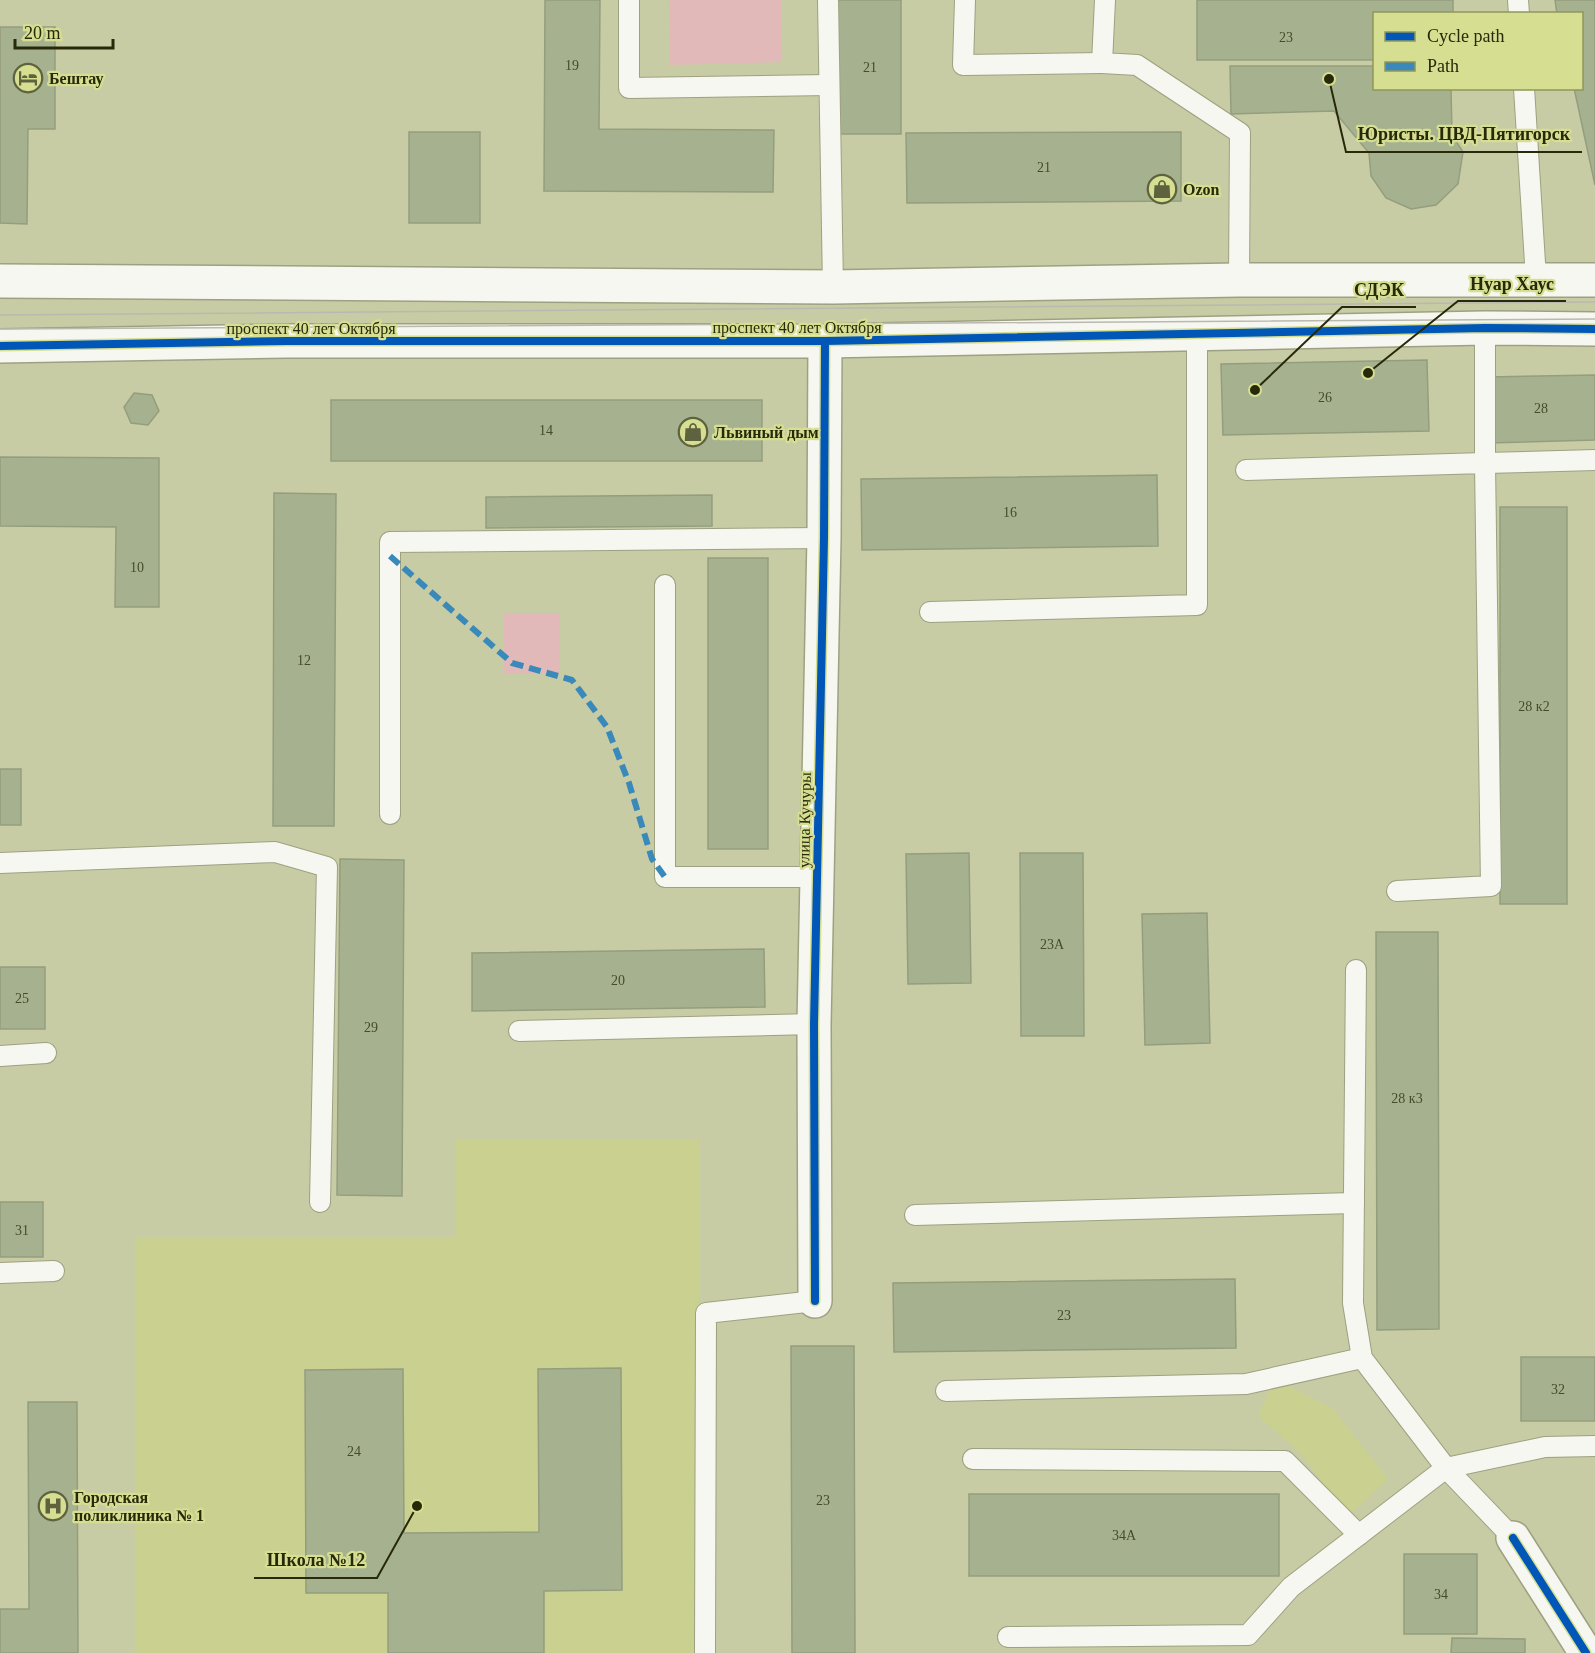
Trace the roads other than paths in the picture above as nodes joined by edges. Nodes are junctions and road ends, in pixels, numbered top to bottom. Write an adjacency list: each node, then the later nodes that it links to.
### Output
1 (629, 0): 6 (lane)
2 (828, 0): 6 (lane)
3 (965, 0): 5 (lane)
4 (1104, 0): 5 (lane)
5 (1102, 63): 9 (lane)
6 (828, 85): 12 (lane)
7 (1524, 90): 8 (lane)
8 (1536, 279): 9 (street); 10 (street)
9 (1239, 280): 12 (street)
10 (1595, 280)
11 (0, 281): 12 (street)
12 (833, 287)
13 (1485, 328): 14 (street, проспект 40 лет Октября); 15 (street, проспект 40 лет Октября); 19 (lane)
14 (1595, 329)
15 (1197, 334): 16 (street, проспект 40 лет Октября); 23 (lane)
16 (825, 340): 17 (street, проспект 40 лет Октября); 21 (street, улица Кучуры)
17 (0, 346)
18 (1595, 460): 19 (lane)
19 (1485, 463): 20 (lane); 27 (lane)
20 (1246, 470)
21 (824, 538): 24 (lane); 26 (street, улица Кучуры)
22 (664, 585): 26 (lane)
23 (930, 612)
24 (390, 814)
25 (0, 863): 33 (lane)
26 (816, 876): 29 (street, улица Кучуры)
27 (1397, 891)
28 (1356, 970): 34 (lane)
29 (814, 1023): 30 (lane); 38 (street, улица Кучуры)
30 (519, 1030)
31 (45, 1053): 32 (lane)
32 (0, 1056)
33 (320, 1202)
34 (1354, 1203): 35 (lane); 39 (lane)
35 (915, 1215)
36 (54, 1271): 37 (lane)
37 (0, 1273)
38 (815, 1301): 47 (lane)
39 (1362, 1358): 40 (lane); 43 (lane)
40 (946, 1391)
41 (1595, 1446): 43 (lane)
42 (973, 1459): 44 (lane)
43 (1446, 1468): 44 (lane); 45 (lane)
44 (1359, 1535): 46 (lane)
45 (1513, 1538): 48 (street)
46 (1008, 1637)
47 (705, 1653)
48 (1586, 1653)

